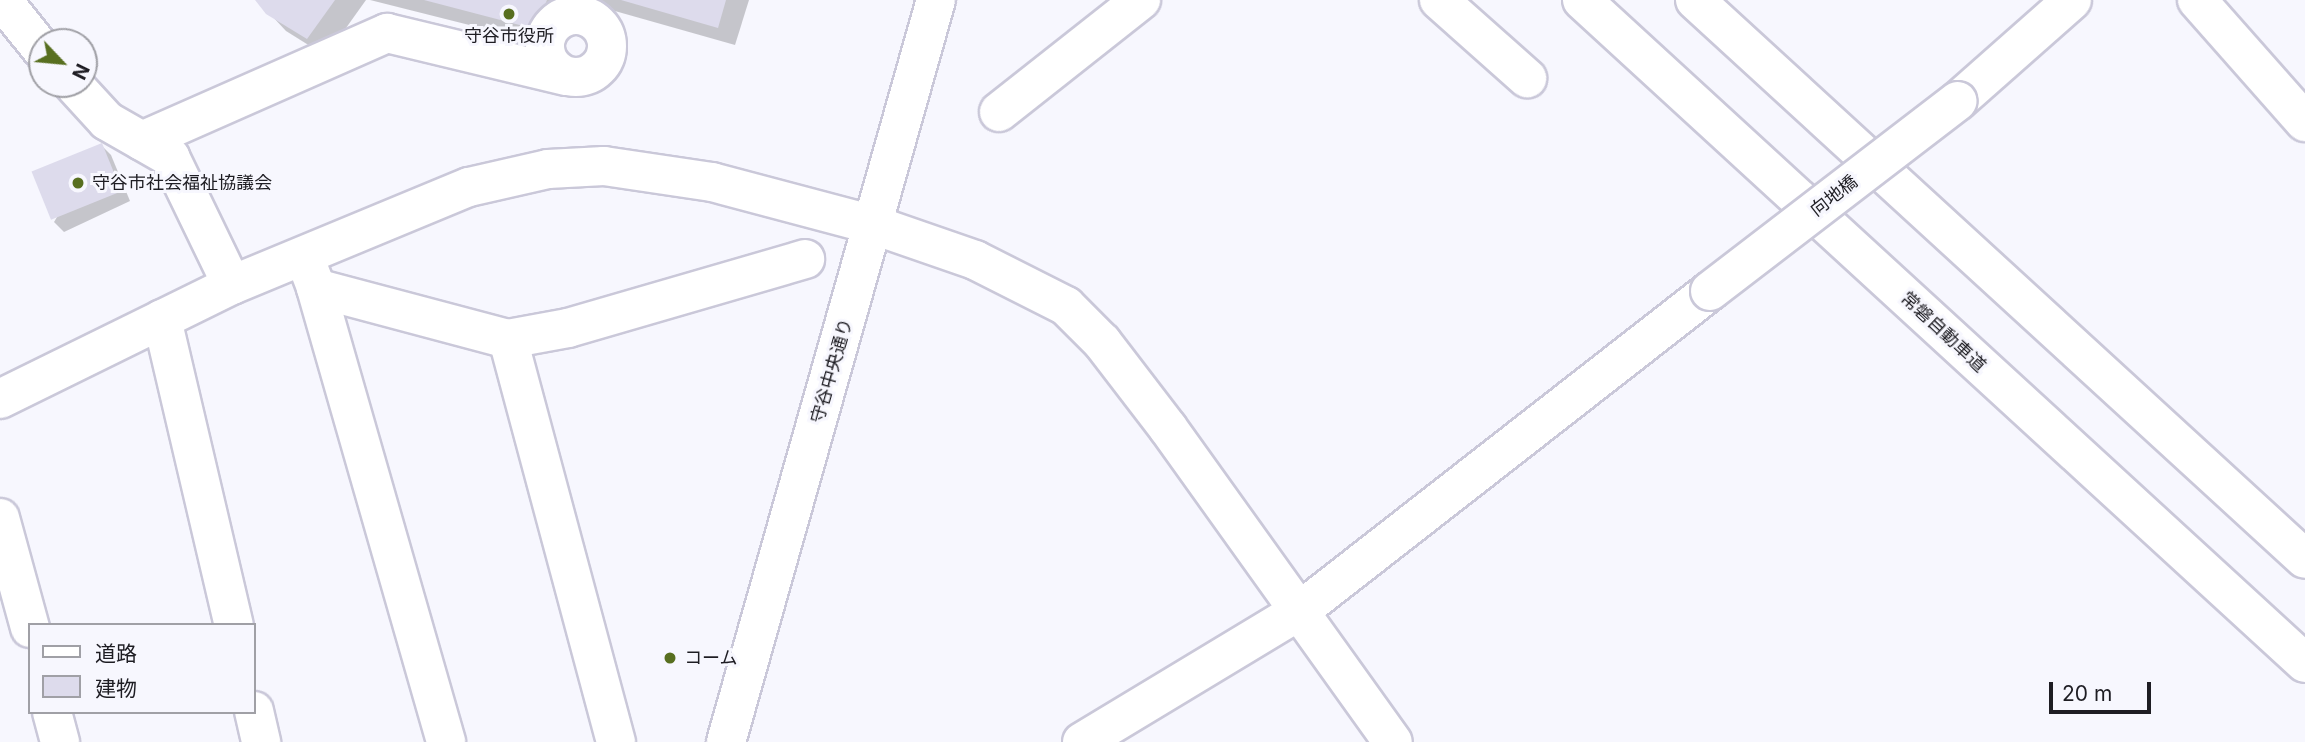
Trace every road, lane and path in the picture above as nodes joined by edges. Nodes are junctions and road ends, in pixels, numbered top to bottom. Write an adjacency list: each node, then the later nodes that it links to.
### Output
1 (2, 0): 9 (main road)
2 (936, 0): 16 (main road, 守谷中央通り)
3 (1141, 0): 13 (main road)
4 (1439, 0): 11 (main road)
5 (1582, 0): 28 (main road, 常磐自動車道)
6 (1695, 0): 24 (main road)
7 (2072, 0): 25 (main road, 向地橋, bridge)
8 (2197, 0): 14 (main road)
9 (34, 28)
10 (566, 76): 15 (main road)
11 (1527, 78)
12 (86, 98): 15 (main road)
13 (999, 111)
14 (2305, 122)
15 (142, 141): 19 (main road)
16 (874, 225): 18 (main road); 25 (main road); 35 (main road, 守谷中央通り)
17 (805, 259): 21 (main road)
18 (310, 272): 19 (main road); 21 (main road); 33 (main road)
19 (232, 285): 20 (main road)
20 (162, 319): 22 (main road); 27 (main road)
21 (508, 339): 34 (main road)
22 (0, 398)
23 (0, 518): 26 (main road)
24 (2305, 559)
25 (1301, 610): 36 (main road, 向地橋); 37 (main road)
26 (29, 623)
27 (234, 623)
28 (2305, 663)
29 (53, 714): 31 (main road)
30 (255, 714): 32 (main road)
31 (60, 742)
32 (261, 742)
33 (446, 742)
34 (617, 742)
35 (726, 742)
36 (1082, 742)
37 (1393, 742)

